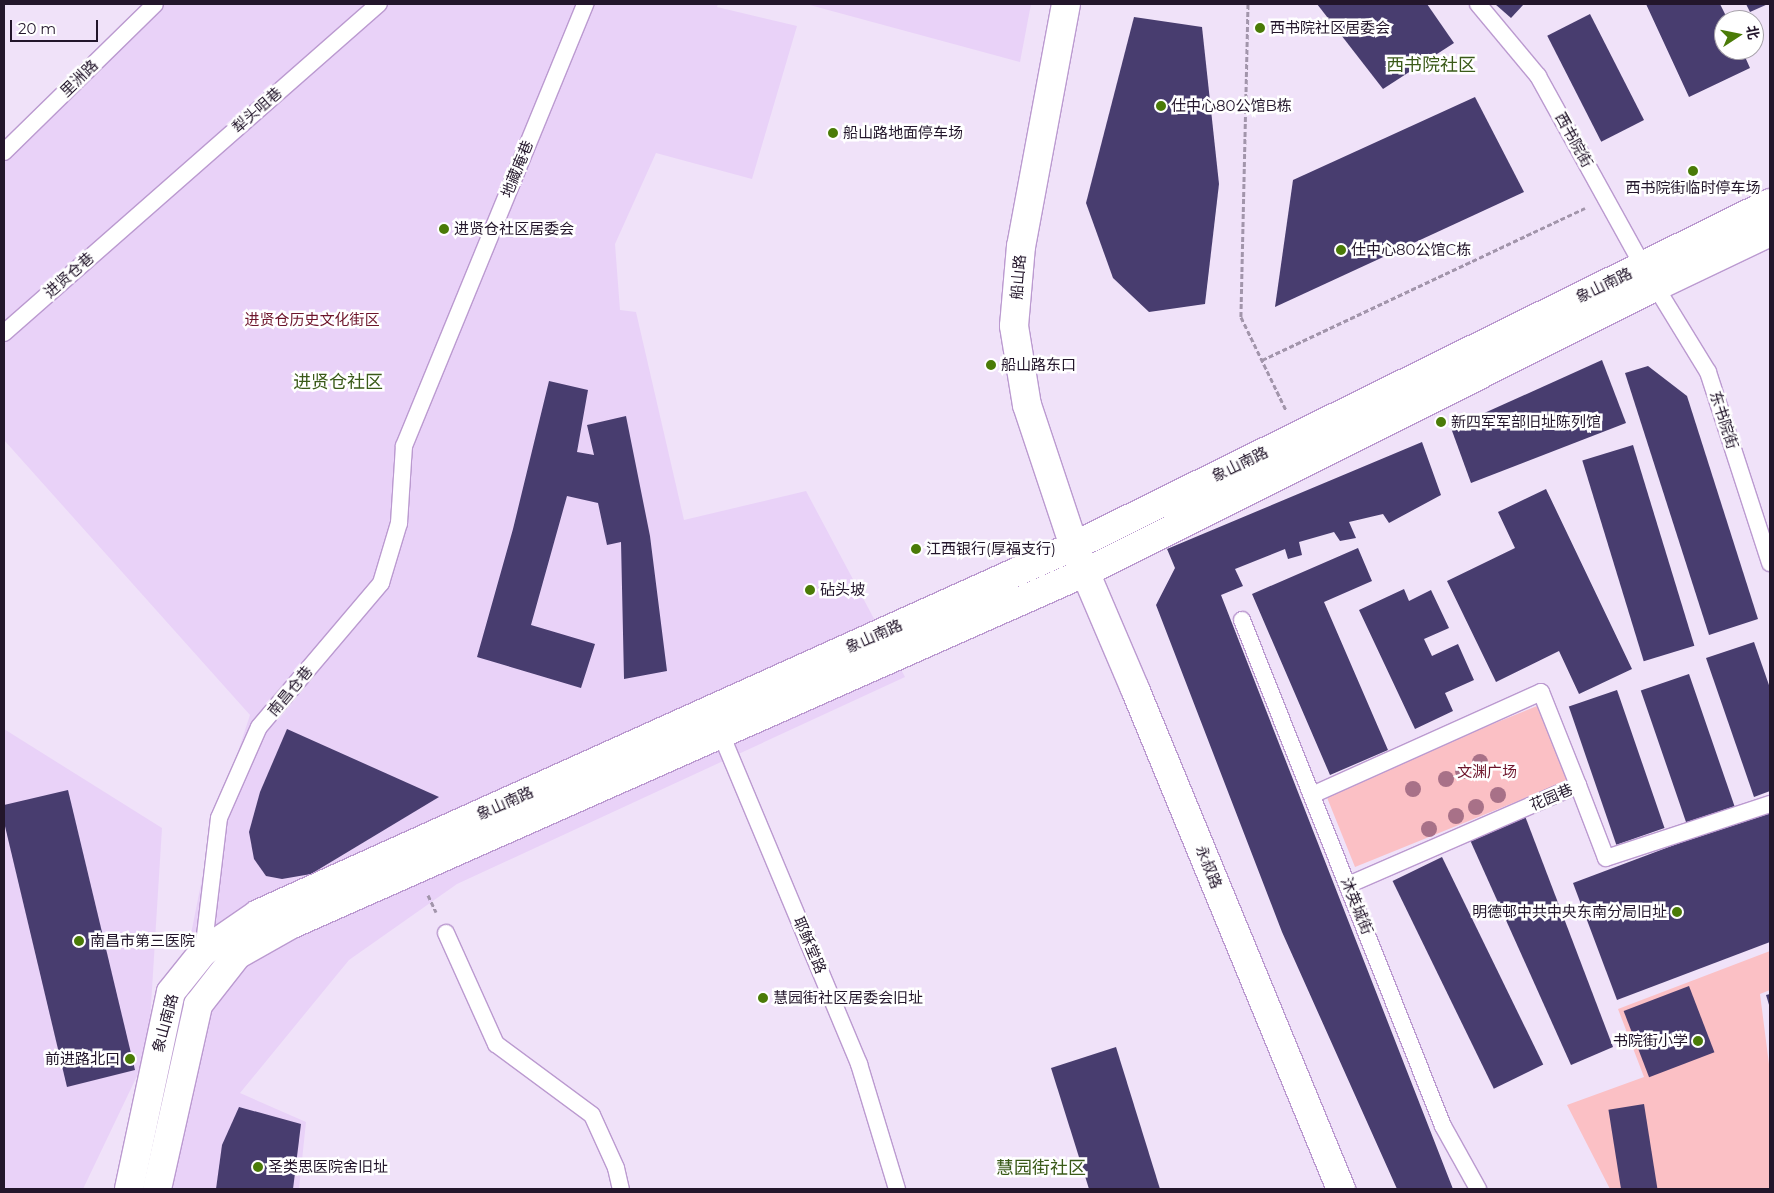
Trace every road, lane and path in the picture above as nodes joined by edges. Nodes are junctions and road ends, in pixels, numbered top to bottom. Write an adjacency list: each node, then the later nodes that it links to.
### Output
1 (155, 4): 7 (lane, 里洲路)
2 (379, 4): 10 (lane, 犁头咀巷)
3 (584, 4): 16 (lane, 地藏庵巷)
4 (1066, 4): 18 (main road, 船山路)
5 (1248, 4): 14 (path)
6 (1478, 4): 8 (lane, 西书院街)
7 (4, 152)
8 (1606, 198): 12 (lane, 西书院街); 14 (path)
9 (1770, 203): 12 (main road, 象山南路)
10 (135, 217): 13 (lane, 进贤仓巷)
11 (1770, 232): 12 (main road, 象山南路)
12 (1650, 276): 15 (main road, 象山南路); 17 (lane, 东书院街); 20 (main road, 象山南路)
13 (4, 333)
14 (1262, 360): 15 (path)
15 (1298, 436): 18 (main road, 象山南路)
16 (404, 446): 29 (lane, 南昌仓巷)
17 (1766, 535): 19 (lane, 东书院街)
18 (1074, 546): 20 (main road, 永叔路); 29 (main road, 象山南路)
19 (1770, 563)
20 (1086, 572): 22 (main road, 象山南路); 34 (main road, 永叔路)
21 (1242, 620): 24 (lane, 沐英城街)
22 (721, 734): 26 (main road, 象山南路); 33 (lane, 耶稣堂路)
23 (1578, 785): 24 (lane); 25 (lane, 花园巷); 27 (lane, 花园巷)
24 (1312, 796): 27 (lane, 沐英城街)
25 (1770, 804)
26 (416, 869): 28 (path); 31 (main road, 象山南路)
27 (1348, 885): 35 (lane, 沐英城街)
28 (446, 933): 32 (lane)
29 (203, 952): 30 (main road, 象山南路)
30 (129, 1189)
31 (158, 1189)
32 (621, 1189)
33 (897, 1189)
34 (1341, 1189)
35 (1478, 1189)

